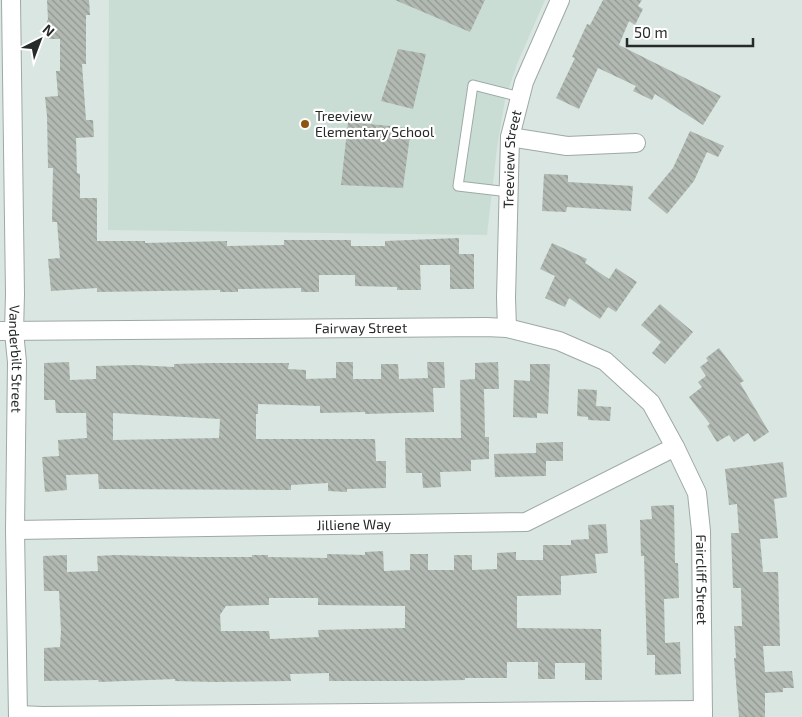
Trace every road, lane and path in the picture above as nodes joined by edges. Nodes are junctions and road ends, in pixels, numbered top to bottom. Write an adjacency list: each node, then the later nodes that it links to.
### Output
1 (11, 0): 8 (street, Vanderbilt Street)
2 (560, 0): 3 (street, Treeview Street)
3 (520, 97): 4 (street, Treeview Street); 6 (lane)
4 (510, 137): 5 (street); 6 (street, Treeview Street)
5 (636, 143)
6 (509, 192): 7 (street, Treeview Street)
7 (507, 328): 8 (street, Fairway Street); 9 (street, Fairway Street)
8 (7, 332): 10 (street, Vanderbilt Street)
9 (675, 447): 10 (street, Jilliene Way); 11 (street, Faircliff Street)
10 (16, 530): 12 (street, Vanderbilt Street)
11 (703, 713): 12 (street)
12 (18, 716)

